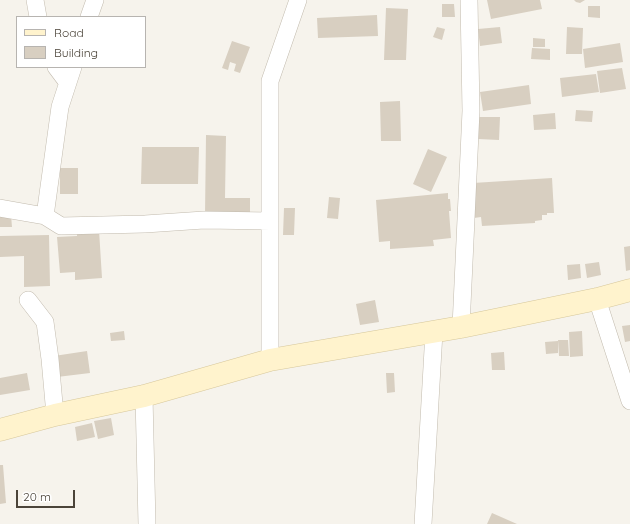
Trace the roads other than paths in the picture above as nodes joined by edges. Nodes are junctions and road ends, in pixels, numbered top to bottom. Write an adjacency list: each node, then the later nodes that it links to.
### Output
1 (35, 0): 5 (street)
2 (95, 0): 6 (street)
3 (298, 0): 11 (street)
4 (468, 0): 15 (street)
5 (38, 16)
6 (89, 16)
7 (58, 68): 8 (street)
8 (70, 75): 10 (street)
9 (0, 208): 10 (street)
10 (45, 216): 11 (street)
11 (270, 221): 17 (street)
12 (630, 290): 13 (street)
13 (597, 299): 15 (street); 19 (street)
14 (28, 300): 20 (street)
15 (461, 327): 16 (street)
16 (434, 332): 17 (street); 23 (street)
17 (270, 360): 18 (street)
18 (144, 396): 20 (street); 22 (street)
19 (630, 400)
20 (55, 415): 21 (street)
21 (0, 430)
22 (147, 524)
23 (423, 524)

